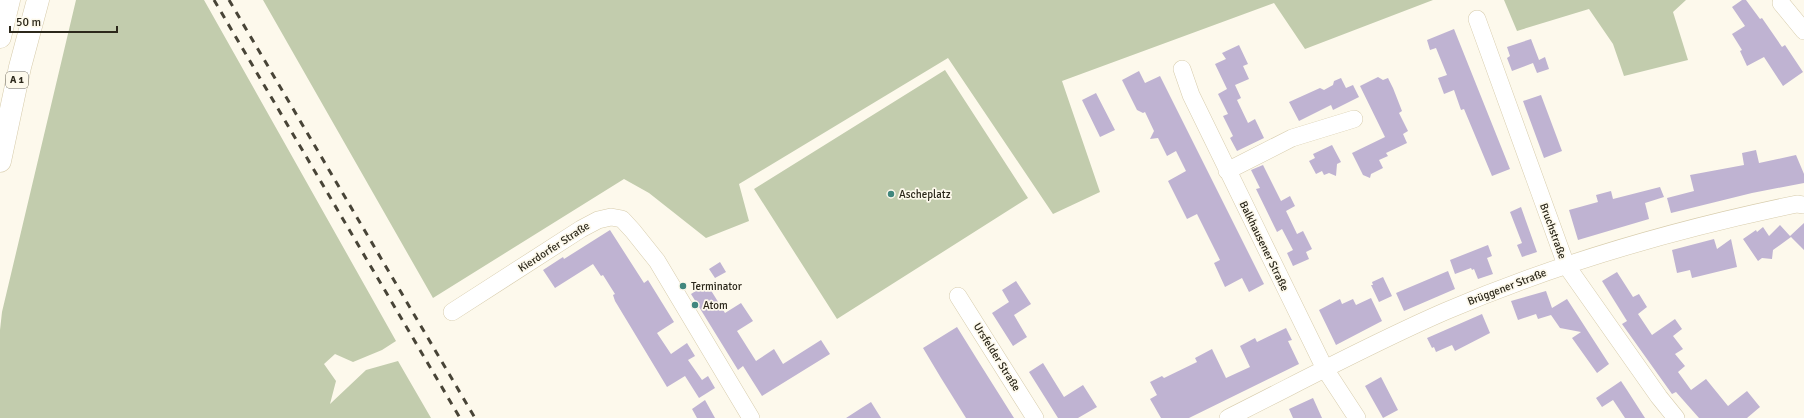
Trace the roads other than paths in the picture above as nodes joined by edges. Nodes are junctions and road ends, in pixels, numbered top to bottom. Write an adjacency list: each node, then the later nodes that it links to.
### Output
1 (9, 0): 6 (highway)
2 (38, 0): 9 (highway, A 1)
3 (1781, 3): 5 (street)
4 (1477, 19): 12 (street, Bruchstraße)
5 (1804, 31)
6 (0, 37)
7 (1182, 69): 10 (street, Balkhausener Straße)
8 (1354, 119): 10 (street)
9 (0, 161)
10 (1227, 171): 15 (street, Balkhausener Straße)
11 (1804, 204): 12 (street, Brüggener Straße)
12 (1566, 264): 15 (street, Brüggener Straße); 20 (street, Bruchstraße)
13 (958, 296): 17 (street, Ursfelder Straße)
14 (452, 312): 16 (street, Kierdorfer Straße)
15 (1325, 369): 18 (street, Brüggener Straße); 19 (street, Balkhausener Straße)
16 (751, 418)
17 (1035, 418)
18 (1228, 418)
19 (1356, 418)
20 (1676, 418)

